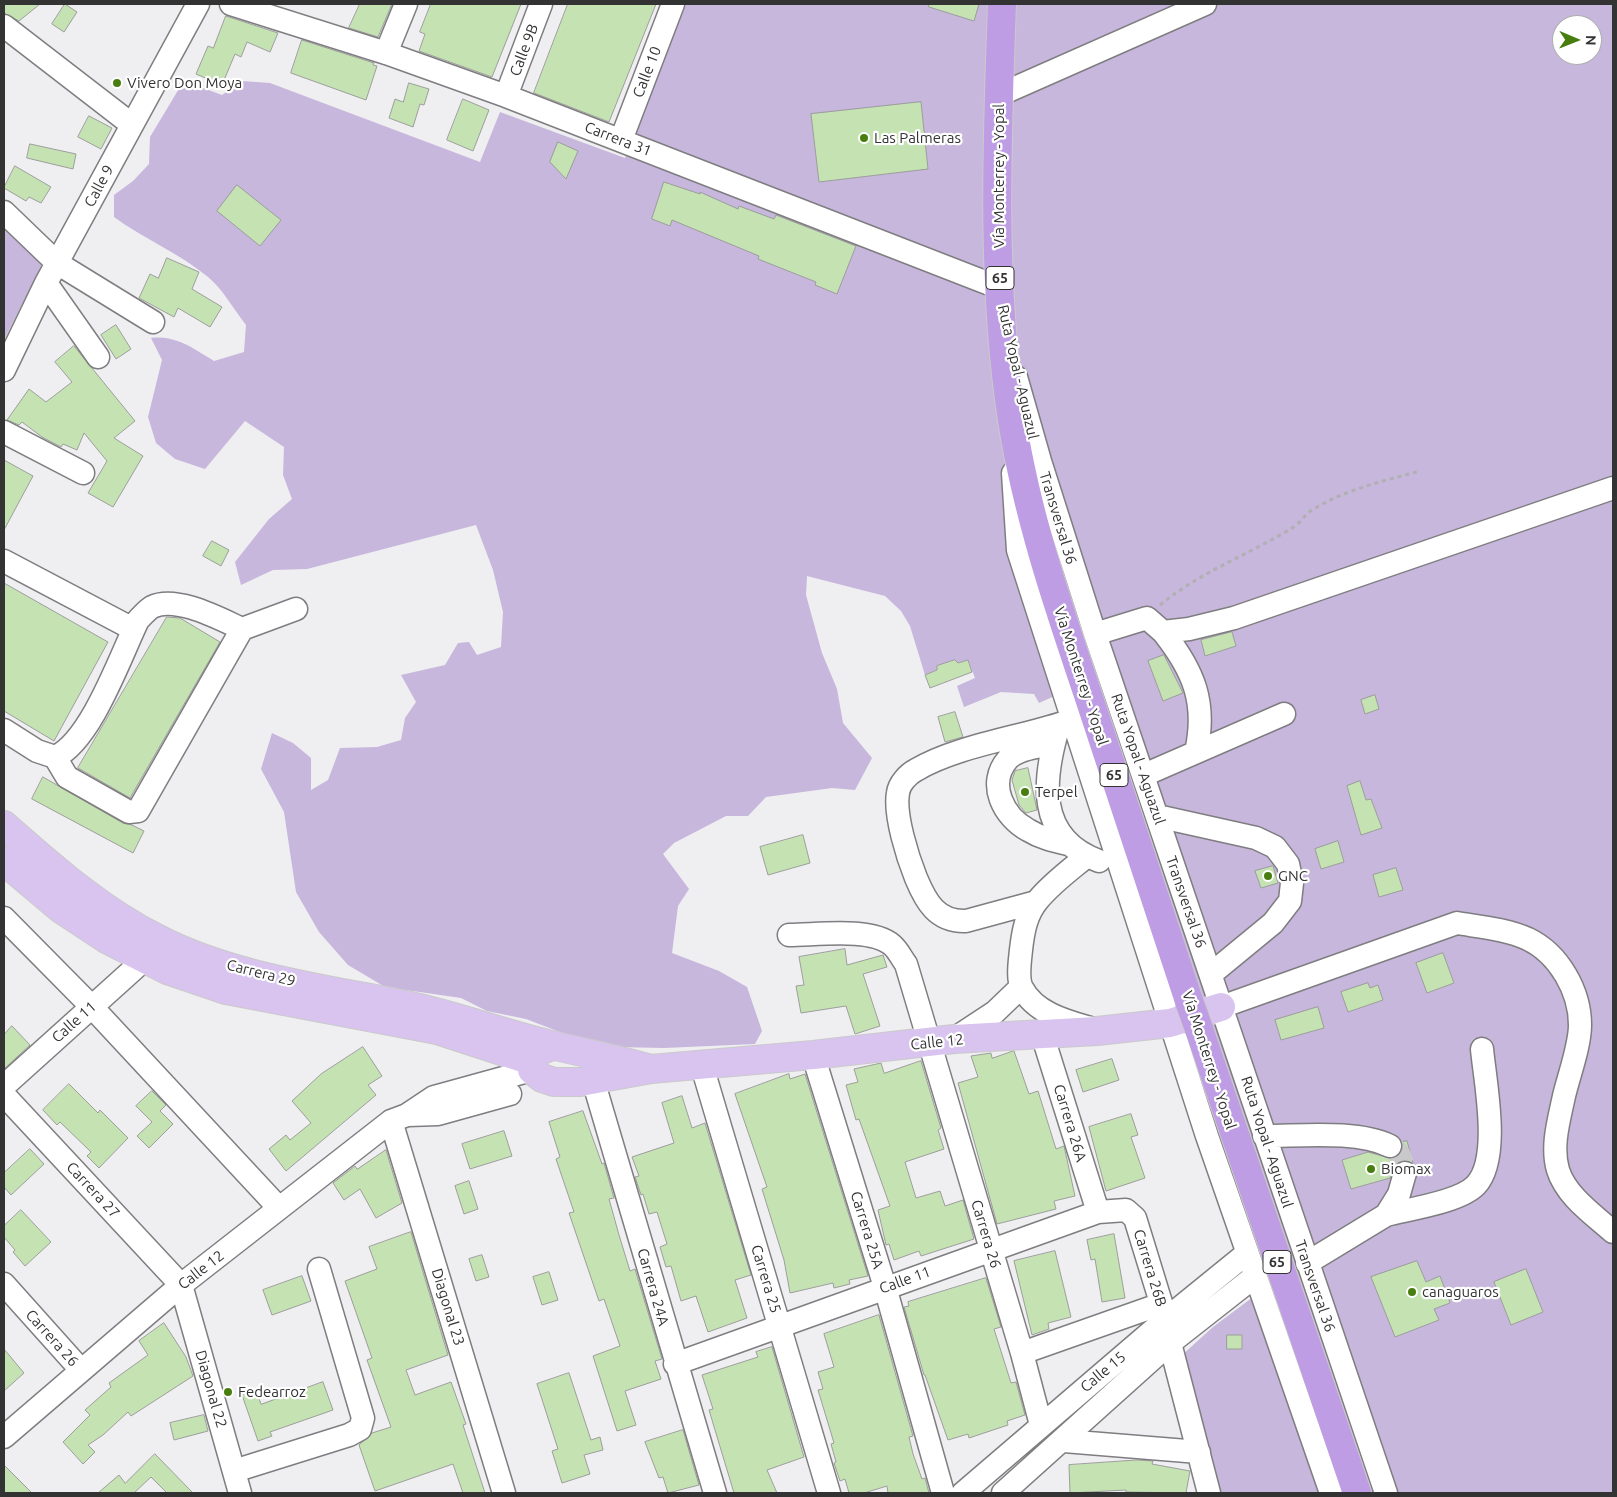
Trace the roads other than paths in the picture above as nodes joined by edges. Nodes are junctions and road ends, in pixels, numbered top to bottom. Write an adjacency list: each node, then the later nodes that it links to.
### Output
1 (198, 4): 12 (street)
2 (231, 4): 9 (street, Carrera 31)
3 (406, 4): 9 (street)
4 (541, 4): 11 (street, Calle 9B)
5 (673, 4): 13 (street, Calle 10)
6 (1002, 4): 10 (street, Ruta Yopal - Aguazul)
7 (1205, 4): 10 (street)
8 (4, 26): 12 (street)
9 (386, 53): 11 (street, Carrera 31)
10 (999, 95): 17 (street, Ruta Yopal - Aguazul)
11 (506, 96): 13 (street, Carrera 31)
12 (131, 124): 15 (street)
13 (621, 140): 17 (street, Carrera 31)
14 (4, 212): 15 (street)
15 (57, 263): 16 (street); 18 (street)
16 (46, 283): 19 (street); 20 (street)
17 (1000, 298): 21 (highway, Vía Monterrey - Yopal / 65)
18 (153, 322)
19 (98, 356)
20 (4, 370)
21 (1012, 380): 30 (street, Ruta Yopal - Aguazul); 33 (street, Transversal 36 / 65); 102 (highway, Vía Monterrey - Yopal / 65, bridge)
22 (4, 432): 23 (street)
23 (83, 473)
24 (1613, 488): 27 (street)
25 (4, 561): 28 (street)
26 (296, 609): 29 (street)
27 (1155, 625): 30 (street); 34 (street)
28 (133, 629): 29 (street); 35 (street)
29 (242, 629): 35 (street)
30 (1095, 634): 36 (street, Ruta Yopal - Aguazul)
31 (1284, 714): 34 (street)
32 (4, 730): 35 (street)
33 (1061, 730): 39 (street); 39 (street); 42 (street, Transversal 36 / 65); 43 (street)
34 (1196, 752): 36 (street)
35 (54, 757)
36 (1144, 775): 37 (street, Ruta Yopal - Aguazul)
37 (1157, 816): 47 (street, Transversal 36); 47 (street); 50 (street, Ruta Yopal - Aguazul)
38 (4, 825): 57 (main road, Carrera 29)
39 (1068, 844): 40 (street)
40 (1087, 856): 42 (street); 43 (street)
41 (4, 861): 46 (main road, Carrera 29)
42 (1119, 868): 51 (street, Transversal 36 / 65)
43 (1036, 902): 48 (street)
44 (4, 918): 49 (street)
45 (789, 935): 54 (street, Carrera 26)
46 (145, 958): 49 (street, Calle 11); 57 (main road, Carrera 29)
47 (1210, 974): 50 (street, Transversal 36)
48 (1021, 987): 52 (street); 54 (street)
49 (92, 1007): 61 (street, Calle 11); 67 (street)
50 (1222, 1007): 51 (main road, Calle 12); 64 (street, Ruta Yopal - Aguazul); 71 (street)
51 (1170, 1023): 52 (main road, Calle 12); 73 (street, Transversal 36 / 65)
52 (1097, 1031): 53 (main road, Calle 12)
53 (1042, 1034): 54 (main road, Calle 12); 68 (street, Carrera 26A)
54 (942, 1040): 56 (main road, Calle 12); 72 (street, Carrera 26)
55 (1482, 1049): 69 (street)
56 (813, 1055): 58 (main road, Calle 12); 79 (street, Carrera 25A)
57 (543, 1065): 59 (main road, Carrera 29); 60 (main road, Carrera 29); 63 (street, Calle 12)
58 (702, 1066): 59 (main road, Calle 12); 81 (street, Carrera 25)
59 (651, 1069): 60 (main road, Carrera 29)
60 (593, 1080): 84 (street, Carrera 24A)
61 (4, 1086)
62 (4, 1095): 78 (street, Carrera 27)
63 (399, 1118): 67 (street, Calle 12); 94 (street, Diagonal 23)
64 (1264, 1136): 65 (street); 74 (street, Ruta Yopal - Aguazul)
65 (1390, 1146)
66 (1405, 1173): 69 (street)
67 (279, 1208): 78 (street, Calle 12)
68 (1098, 1212): 70 (street, Calle 11); 72 (street, Calle 11)
69 (1386, 1215): 74 (street)
70 (1135, 1218): 80 (street, Carrera 26B)
71 (1613, 1232)
72 (990, 1249): 79 (street, Calle 11); 83 (street, Carrera 26)
73 (1246, 1254): 76 (street, Transversal 36 / 65); 80 (street, Calle 15)
74 (1307, 1263): 103 (street, Ruta Yopal - Aguazul)
75 (318, 1269): 92 (street)
76 (1254, 1277): 82 (street, Calle 15); 101 (street, Transversal 36 / 65)
77 (4, 1284): 85 (street, Carrera 26)
78 (181, 1284): 85 (street, Calle 12); 92 (street, Diagonal 22)
79 (885, 1288): 81 (street, Calle 11); 97 (street, Carrera 25A)
80 (1164, 1311): 83 (street); 86 (street, Calle 15)
81 (780, 1326): 84 (street, Calle 11); 96 (street, Carrera 25)
82 (1170, 1343): 88 (street, Calle 15); 90 (street)
83 (1022, 1352): 86 (street, Carrera 26)
84 (675, 1364): 95 (street, Carrera 24A)
85 (81, 1370): 87 (street, Calle 12)
86 (1041, 1425): 89 (street, Calle 15)
87 (4, 1437)
88 (1064, 1441): 90 (street); 91 (street, Calle 15)
89 (1018, 1445): 91 (street); 98 (street, Calle 15)
90 (1199, 1452): 100 (street)
91 (1032, 1468): 99 (street, Calle 15)
92 (234, 1471): 93 (street, Diagonal 22)
93 (240, 1493)
94 (504, 1493)
95 (715, 1493)
96 (829, 1493)
97 (943, 1493)
98 (963, 1493)
99 (1003, 1493)
100 (1209, 1493)
101 (1331, 1493)
102 (1357, 1493)
103 (1386, 1493)

